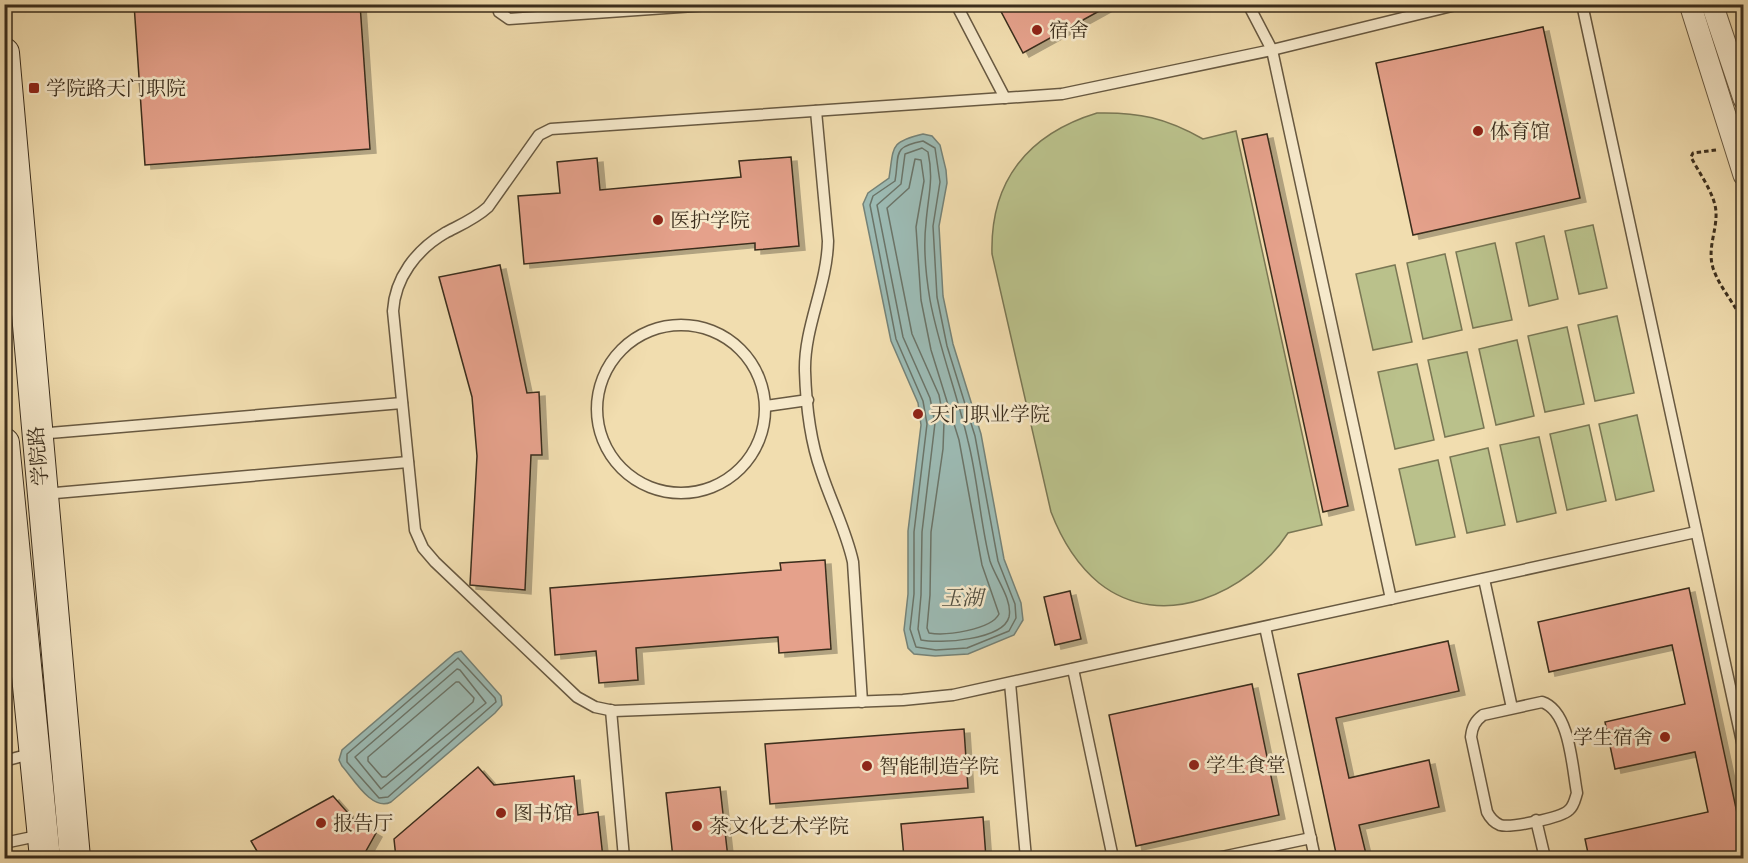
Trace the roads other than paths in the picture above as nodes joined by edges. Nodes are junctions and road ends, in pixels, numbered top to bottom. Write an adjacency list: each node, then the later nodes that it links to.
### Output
1 (497, 4): 2 (lane)
2 (723, 4)
3 (970, 4): 9 (lane)
4 (1248, 4): 10 (lane)
5 (1460, 4): 10 (lane)
6 (1582, 4): 24 (lane)
7 (1690, 4): 15 (street)
8 (1713, 4): 13 (street)
9 (957, 8): 12 (lane)
10 (1272, 50): 12 (lane); 26 (lane)
11 (4, 53): 19 (main road, 学院路)
12 (1005, 98): 14 (lane)
13 (1743, 99)
14 (816, 111): 16 (lane); 17 (lane)
15 (1743, 175)
16 (808, 400): 18 (lane); 30 (lane)
17 (402, 403): 19 (lane); 21 (lane)
18 (766, 406): 18 (lane)
19 (36, 434): 22 (main road, 学院路)
20 (4, 443): 23 (main road, 学院路)
21 (408, 462): 22 (lane); 32 (lane)
22 (42, 494): 40 (main road, 学院路)
23 (7, 521): 34 (main road, 学院路)
24 (1696, 532): 25 (lane); 33 (lane)
25 (1484, 579): 26 (lane); 31 (lane)
26 (1391, 599): 27 (lane)
27 (1265, 627): 28 (lane); 37 (lane)
28 (1073, 669): 29 (lane); 43 (lane)
29 (1010, 683): 30 (lane); 42 (lane)
30 (861, 702): 32 (lane)
31 (1512, 708): 36 (lane); 36 (lane)
32 (611, 710): 41 (lane)
33 (1743, 751)
34 (34, 753): 35 (lane); 39 (main road, 学院路)
35 (4, 761)
36 (1536, 820): 46 (lane)
37 (1311, 838): 44 (lane); 45 (lane)
38 (4, 843): 39 (lane)
39 (43, 847)
40 (75, 858)
41 (624, 858)
42 (1026, 858)
43 (1113, 858)
44 (1217, 858)
45 (1315, 858)
46 (1545, 858)

